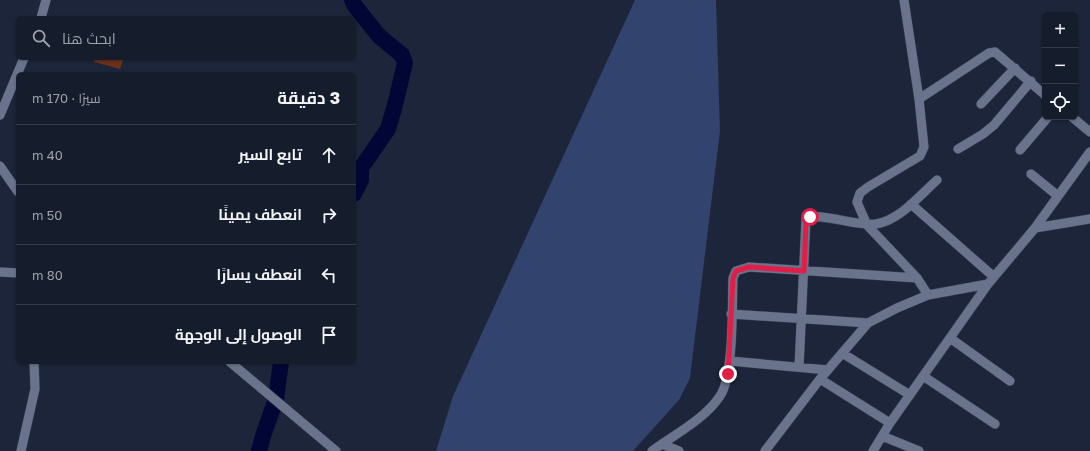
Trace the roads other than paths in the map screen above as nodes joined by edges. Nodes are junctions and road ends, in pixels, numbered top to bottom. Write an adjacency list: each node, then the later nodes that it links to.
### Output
1 (46, 0): 3 (street)
2 (904, 0): 10 (street)
3 (42, 16)
4 (23, 60): 6 (street)
5 (1015, 68): 8 (street); 10 (street); 11 (street)
6 (18, 72)
7 (16, 77): 12 (street)
8 (1031, 81): 9 (street); 16 (street)
9 (1042, 91)
10 (919, 99): 26 (street)
11 (981, 104)
12 (0, 115)
13 (1045, 120): 17 (street)
14 (1076, 120): 15 (street)
15 (1090, 132)
16 (958, 149)
17 (1020, 150)
18 (1090, 152): 23 (street)
19 (0, 166): 22 (street)
20 (1030, 174): 23 (street)
21 (937, 180): 24 (street)
22 (16, 189)
23 (1058, 196): 27 (street)
24 (911, 204): 26 (street); 31 (street)
25 (1090, 219): 27 (street)
26 (867, 225): 28 (street); 32 (street)
27 (1035, 228): 31 (street)
28 (804, 271): 32 (street); 35 (street); 36 (street)
29 (0, 272): 30 (street)
30 (16, 273)
31 (994, 277): 33 (street)
32 (917, 278): 34 (street)
33 (988, 284): 34 (street); 38 (street)
34 (928, 295): 37 (street)
35 (731, 314): 36 (street); 40 (street)
36 (802, 319): 37 (street); 43 (street)
37 (868, 323): 39 (street)
38 (950, 338): 45 (street); 47 (street)
39 (842, 353): 44 (street); 48 (street)
40 (730, 361): 43 (street); 52 (street)
41 (34, 364): 53 (street)
42 (232, 364): 54 (street)
43 (799, 367): 44 (street)
44 (828, 370): 46 (street)
45 (923, 376): 48 (street); 50 (street)
46 (820, 379): 49 (street); 57 (street)
47 (1010, 381)
48 (910, 395): 49 (street)
49 (890, 423): 51 (street)
50 (995, 424)
51 (882, 436): 58 (street); 59 (street)
52 (662, 444): 55 (street); 56 (street)
53 (22, 451)
54 (336, 451)
55 (652, 451)
56 (679, 451)
57 (765, 451)
58 (873, 451)
59 (919, 451)

